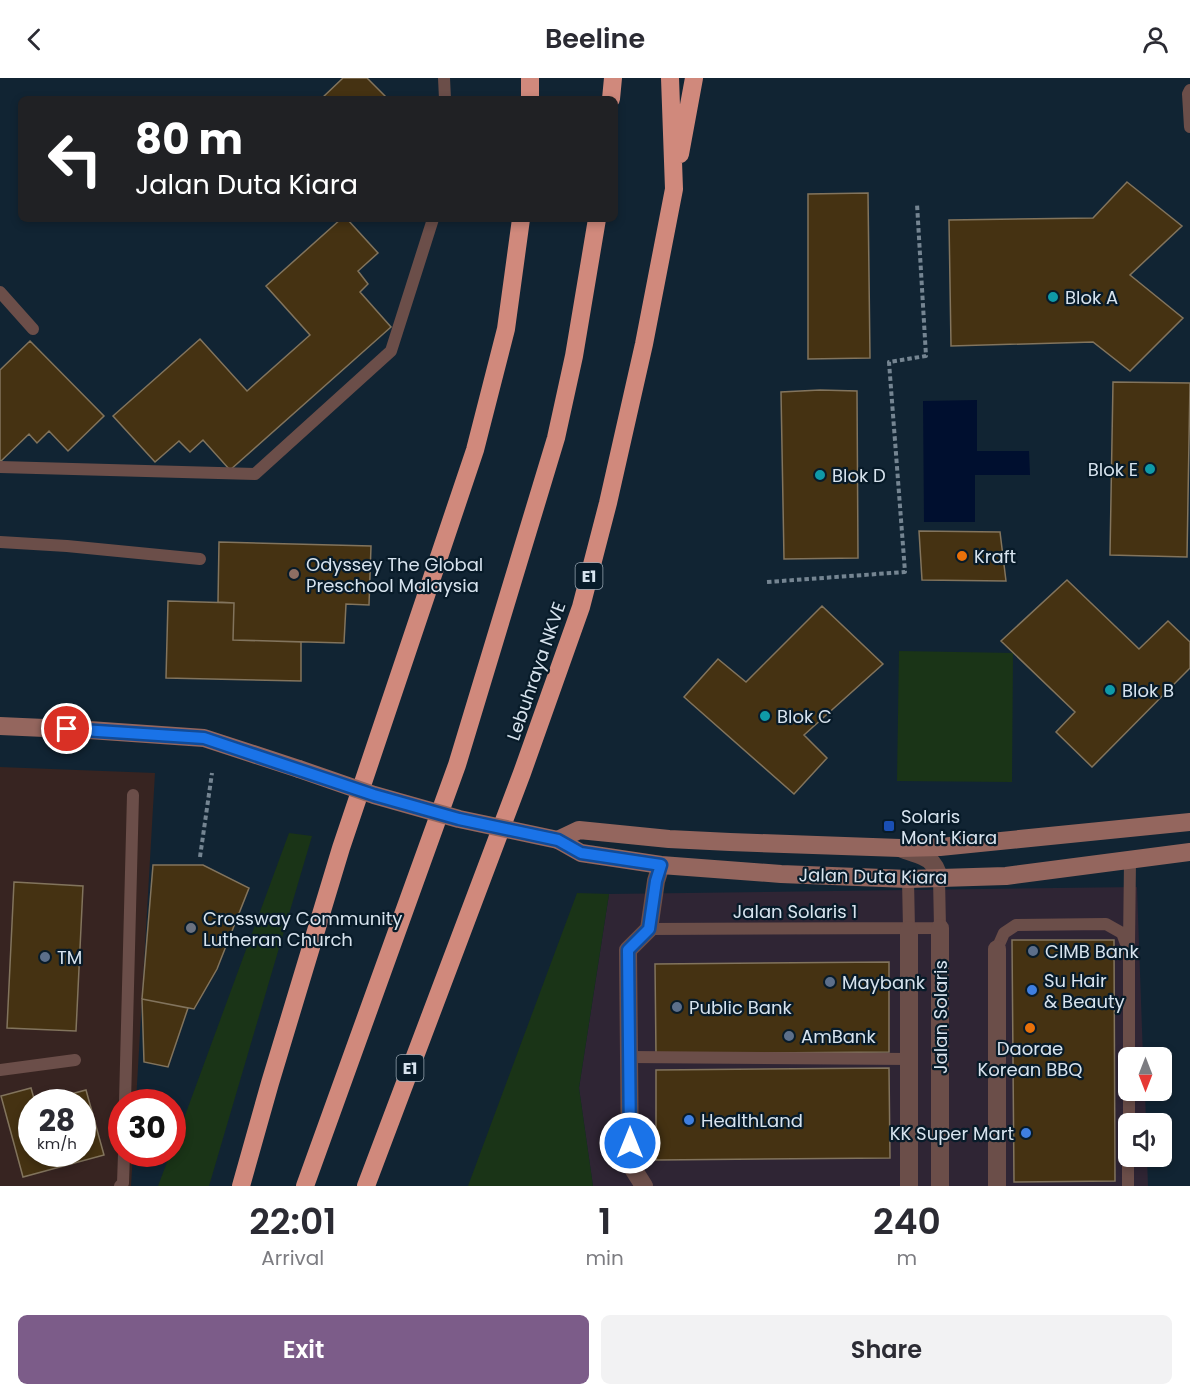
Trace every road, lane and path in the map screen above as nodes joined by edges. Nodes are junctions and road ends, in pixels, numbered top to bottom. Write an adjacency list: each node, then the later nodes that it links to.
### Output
1 (444, 78): 7 (lane)
2 (530, 78): 8 (highway)
3 (613, 78): 9 (highway)
4 (670, 78): 11 (highway, Lebuhraya NKVE / E1)
5 (694, 78): 11 (highway)
6 (1190, 90): 10 (lane)
7 (445, 96)
8 (530, 96)
9 (611, 96)
10 (1190, 127)
11 (674, 189): 52 (highway, Lebuhraya NKVE / E1)
12 (917, 204): 21 (path)
13 (433, 222): 18 (lane)
14 (520, 222): 50 (highway)
15 (596, 222): 51 (highway)
16 (0, 292): 17 (lane)
17 (33, 329)
18 (0, 467)
19 (0, 542): 20 (lane)
20 (200, 559)
21 (767, 582)
22 (0, 726): 26 (main road, Jalan Duta Kiara, bridge)
23 (212, 773): 30 (path)
24 (133, 795): 46 (lane)
25 (1190, 822): 27 (main road, Jalan Duta Kiara)
26 (558, 840): 28 (main road, Jalan Duta Kiara); 33 (main road, Jalan Duta Kiara)
27 (940, 847): 28 (main road, Jalan Duta Kiara); 31 (street)
28 (900, 848): 31 (street)
29 (1190, 852): 32 (main road, Jalan Duta Kiara)
30 (200, 857)
31 (923, 857): 34 (street); 35 (street)
32 (1130, 861): 34 (main road, Jalan Duta Kiara); 40 (lane)
33 (661, 865): 35 (main road, Jalan Duta Kiara); 37 (street)
34 (939, 878): 35 (main road, Jalan Duta Kiara); 36 (lane, Jalan Solaris)
35 (908, 879): 38 (lane, Jalan Solaris)
36 (940, 928): 38 (lane, Jalan Solaris 1); 55 (street, Jalan Solaris)
37 (649, 929): 38 (lane, Jalan Solaris 1); 42 (street)
38 (909, 930): 43 (street, Jalan Solaris)
39 (997, 949): 40 (lane); 56 (street)
40 (1129, 952): 41 (lane)
41 (1129, 1047)
42 (629, 1058): 43 (lane); 53 (street)
43 (909, 1059): 54 (street, Jalan Solaris)
44 (75, 1060): 45 (lane)
45 (0, 1070)
46 (125, 1089)
47 (124, 1167): 49 (lane)
48 (1128, 1167): 57 (lane)
49 (120, 1186)
50 (241, 1186)
51 (305, 1186)
52 (366, 1186)
53 (644, 1186)
54 (909, 1186)
55 (940, 1186)
56 (997, 1186)
57 (1128, 1186)

